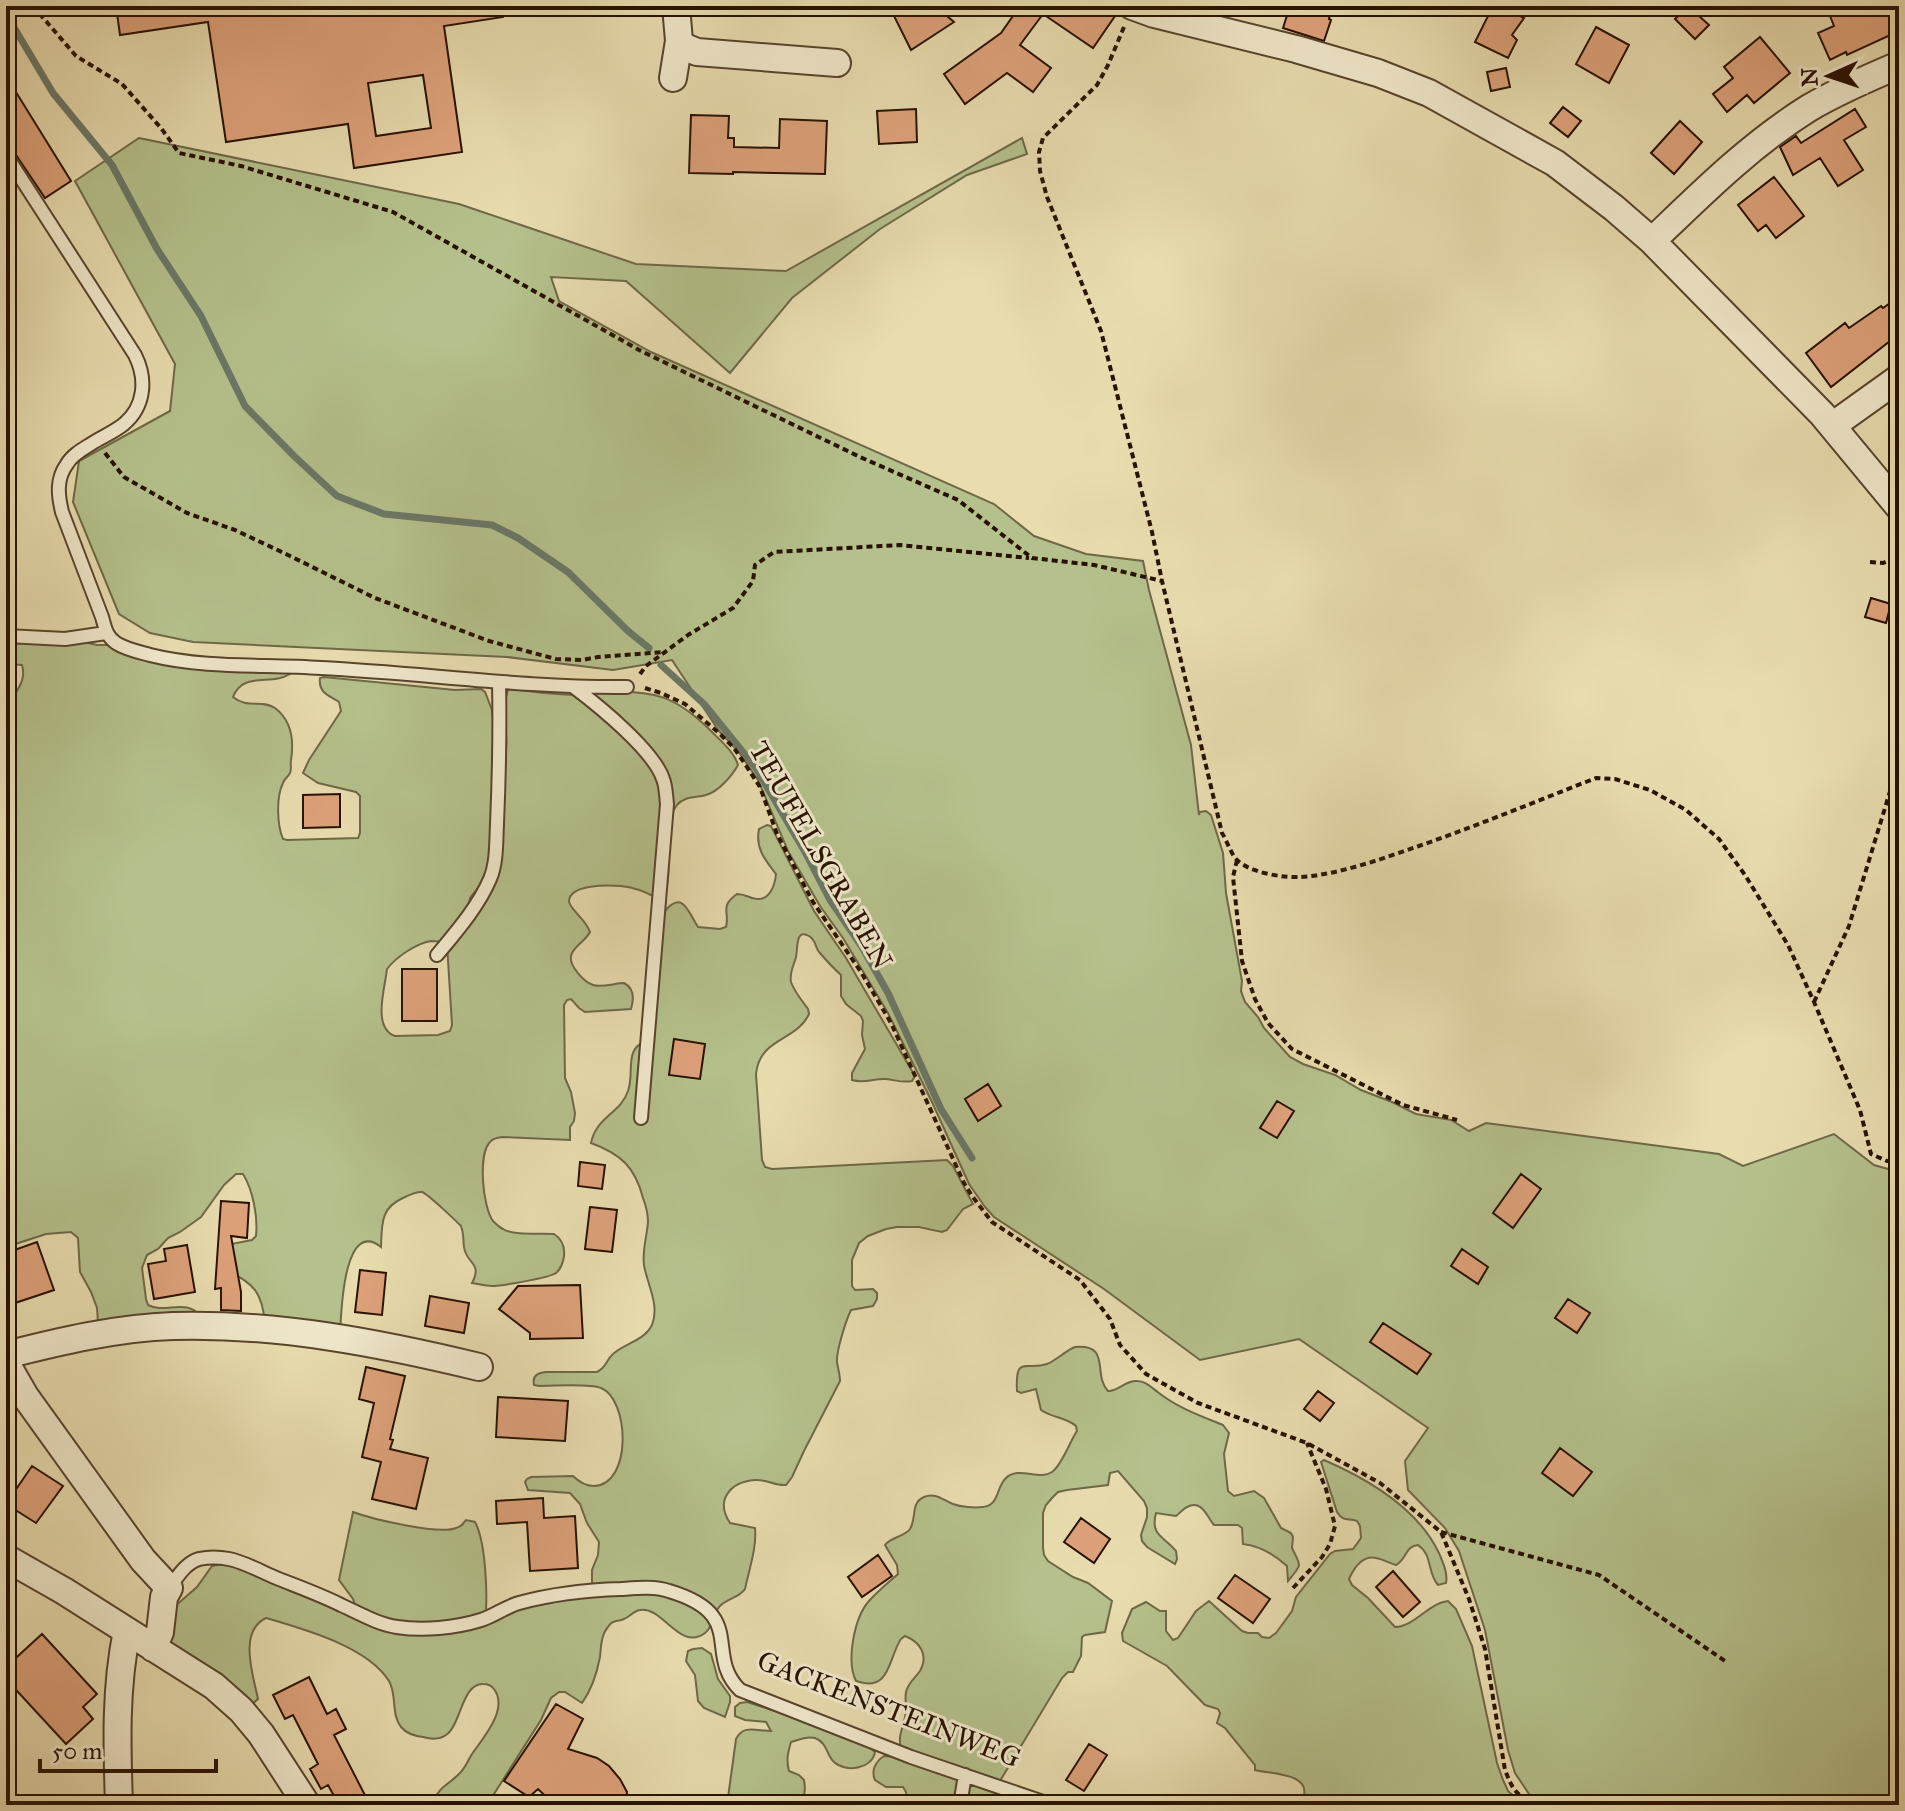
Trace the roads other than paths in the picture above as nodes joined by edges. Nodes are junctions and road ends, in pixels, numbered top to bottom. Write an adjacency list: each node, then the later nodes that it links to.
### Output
1 (676, 6): 3 (street)
2 (1134, 7): 8 (street)
3 (679, 41): 4 (street); 6 (street)
4 (837, 63)
5 (1899, 65): 8 (street)
6 (673, 78)
7 (6, 155): 12 (lane)
8 (1652, 241): 10 (street)
9 (1899, 378): 10 (street)
10 (1832, 426): 11 (street)
11 (1899, 507)
12 (106, 633): 13 (lane); 14 (lane)
13 (6, 636)
14 (499, 682): 16 (lane); 17 (lane)
15 (627, 687): 16 (lane)
16 (575, 688): 18 (lane)
17 (437, 955)
18 (641, 1118)
19 (6, 1355): 21 (street)
20 (6, 1363): 23 (street)
21 (479, 1367)
22 (6, 1558): 24 (street)
23 (169, 1588): 25 (street); 26 (lane, GACKENSTEINWEG)
24 (127, 1631): 25 (street); 27 (street)
25 (153, 1648): 28 (street)
26 (965, 1775): 29 (lane); 30 (lane, GACKENSTEINWEG)
27 (119, 1805)
28 (307, 1805)
29 (960, 1805)
30 (1052, 1805)

